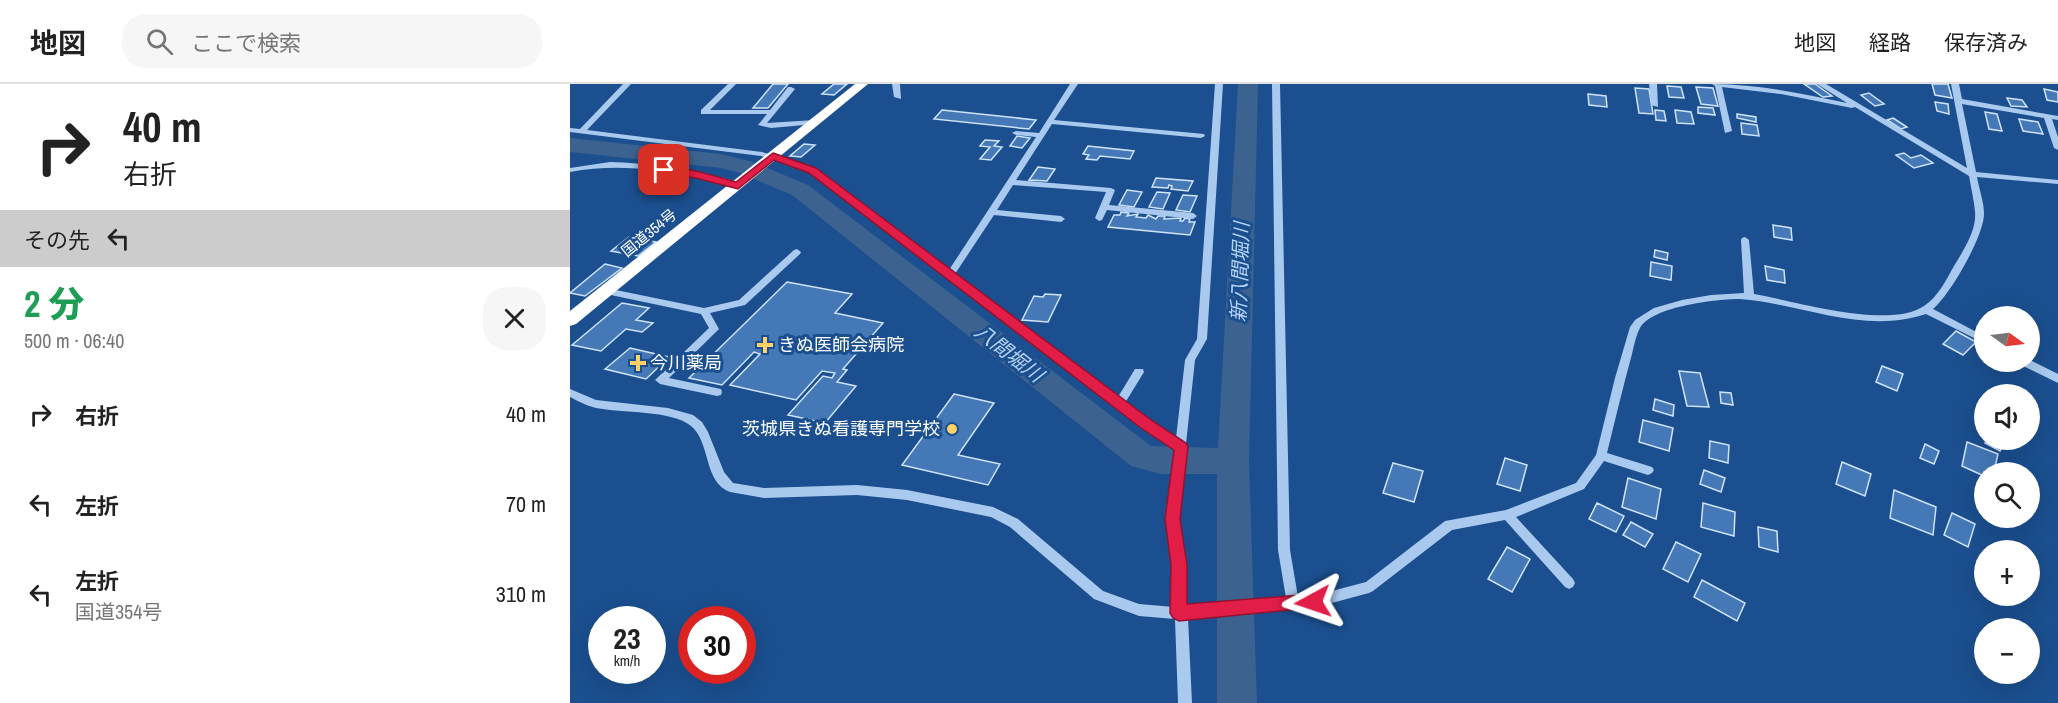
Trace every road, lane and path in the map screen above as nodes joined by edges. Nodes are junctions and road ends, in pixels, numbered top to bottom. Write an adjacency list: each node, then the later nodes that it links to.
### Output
1 (627, 84): 24 (street)
2 (732, 84): 17 (street)
3 (862, 84): 20 (highway, 国道354号)
4 (896, 84): 13 (street)
5 (1074, 84): 21 (street)
6 (1219, 84): 55 (street)
7 (1276, 84): 60 (street)
8 (1653, 84): 15 (street)
9 (1717, 84): 16 (street); 23 (street)
10 (1821, 84): 16 (street)
11 (1955, 84): 14 (street)
12 (791, 89): 17 (street)
13 (898, 97)
14 (1960, 101): 18 (street); 31 (street)
15 (1655, 105)
16 (1859, 108): 31 (street)
17 (772, 112): 20 (street)
18 (2047, 116): 19 (street); 28 (street)
19 (2058, 117)
20 (815, 122): 29 (highway, 国道354号)
21 (1049, 122): 26 (street); 27 (street)
22 (570, 130): 24 (street)
23 (1728, 131)
24 (581, 132): 29 (street)
25 (1016, 132): 26 (street)
26 (1040, 135): 33 (street)
27 (1201, 136)
28 (2058, 148)
29 (767, 161): 32 (highway, 国道354号); 42 (street)
30 (570, 170): 32 (street)
31 (1971, 174): 34 (street); 45 (street)
32 (742, 181): 43 (highway, 国道354号)
33 (1009, 182): 35 (street); 36 (street)
34 (2058, 182)
35 (1104, 207): 37 (street); 38 (street)
36 (990, 212): 39 (street); 42 (street)
37 (1193, 216)
38 (1099, 218)
39 (1061, 219)
40 (1745, 240): 44 (street)
41 (797, 252): 46 (street)
42 (951, 274): 54 (street)
43 (606, 291): 46 (street); 47 (highway, 国道354号)
44 (1749, 297): 45 (street); 56 (street)
45 (1927, 310): 48 (street)
46 (704, 311): 52 (street)
47 (570, 320)
48 (1974, 335)
49 (2040, 370): 51 (street)
50 (1139, 372): 54 (street)
51 (2058, 379)
52 (717, 392)
53 (570, 393): 61 (street)
54 (1119, 404): 55 (street)
55 (1181, 447): 61 (street)
56 (1601, 456): 57 (street); 58 (street)
57 (1647, 470)
58 (1507, 516): 59 (street); 60 (street)
59 (1569, 583)
60 (1289, 604): 61 (street)
61 (1184, 612): 62 (street)
62 (1185, 703)

